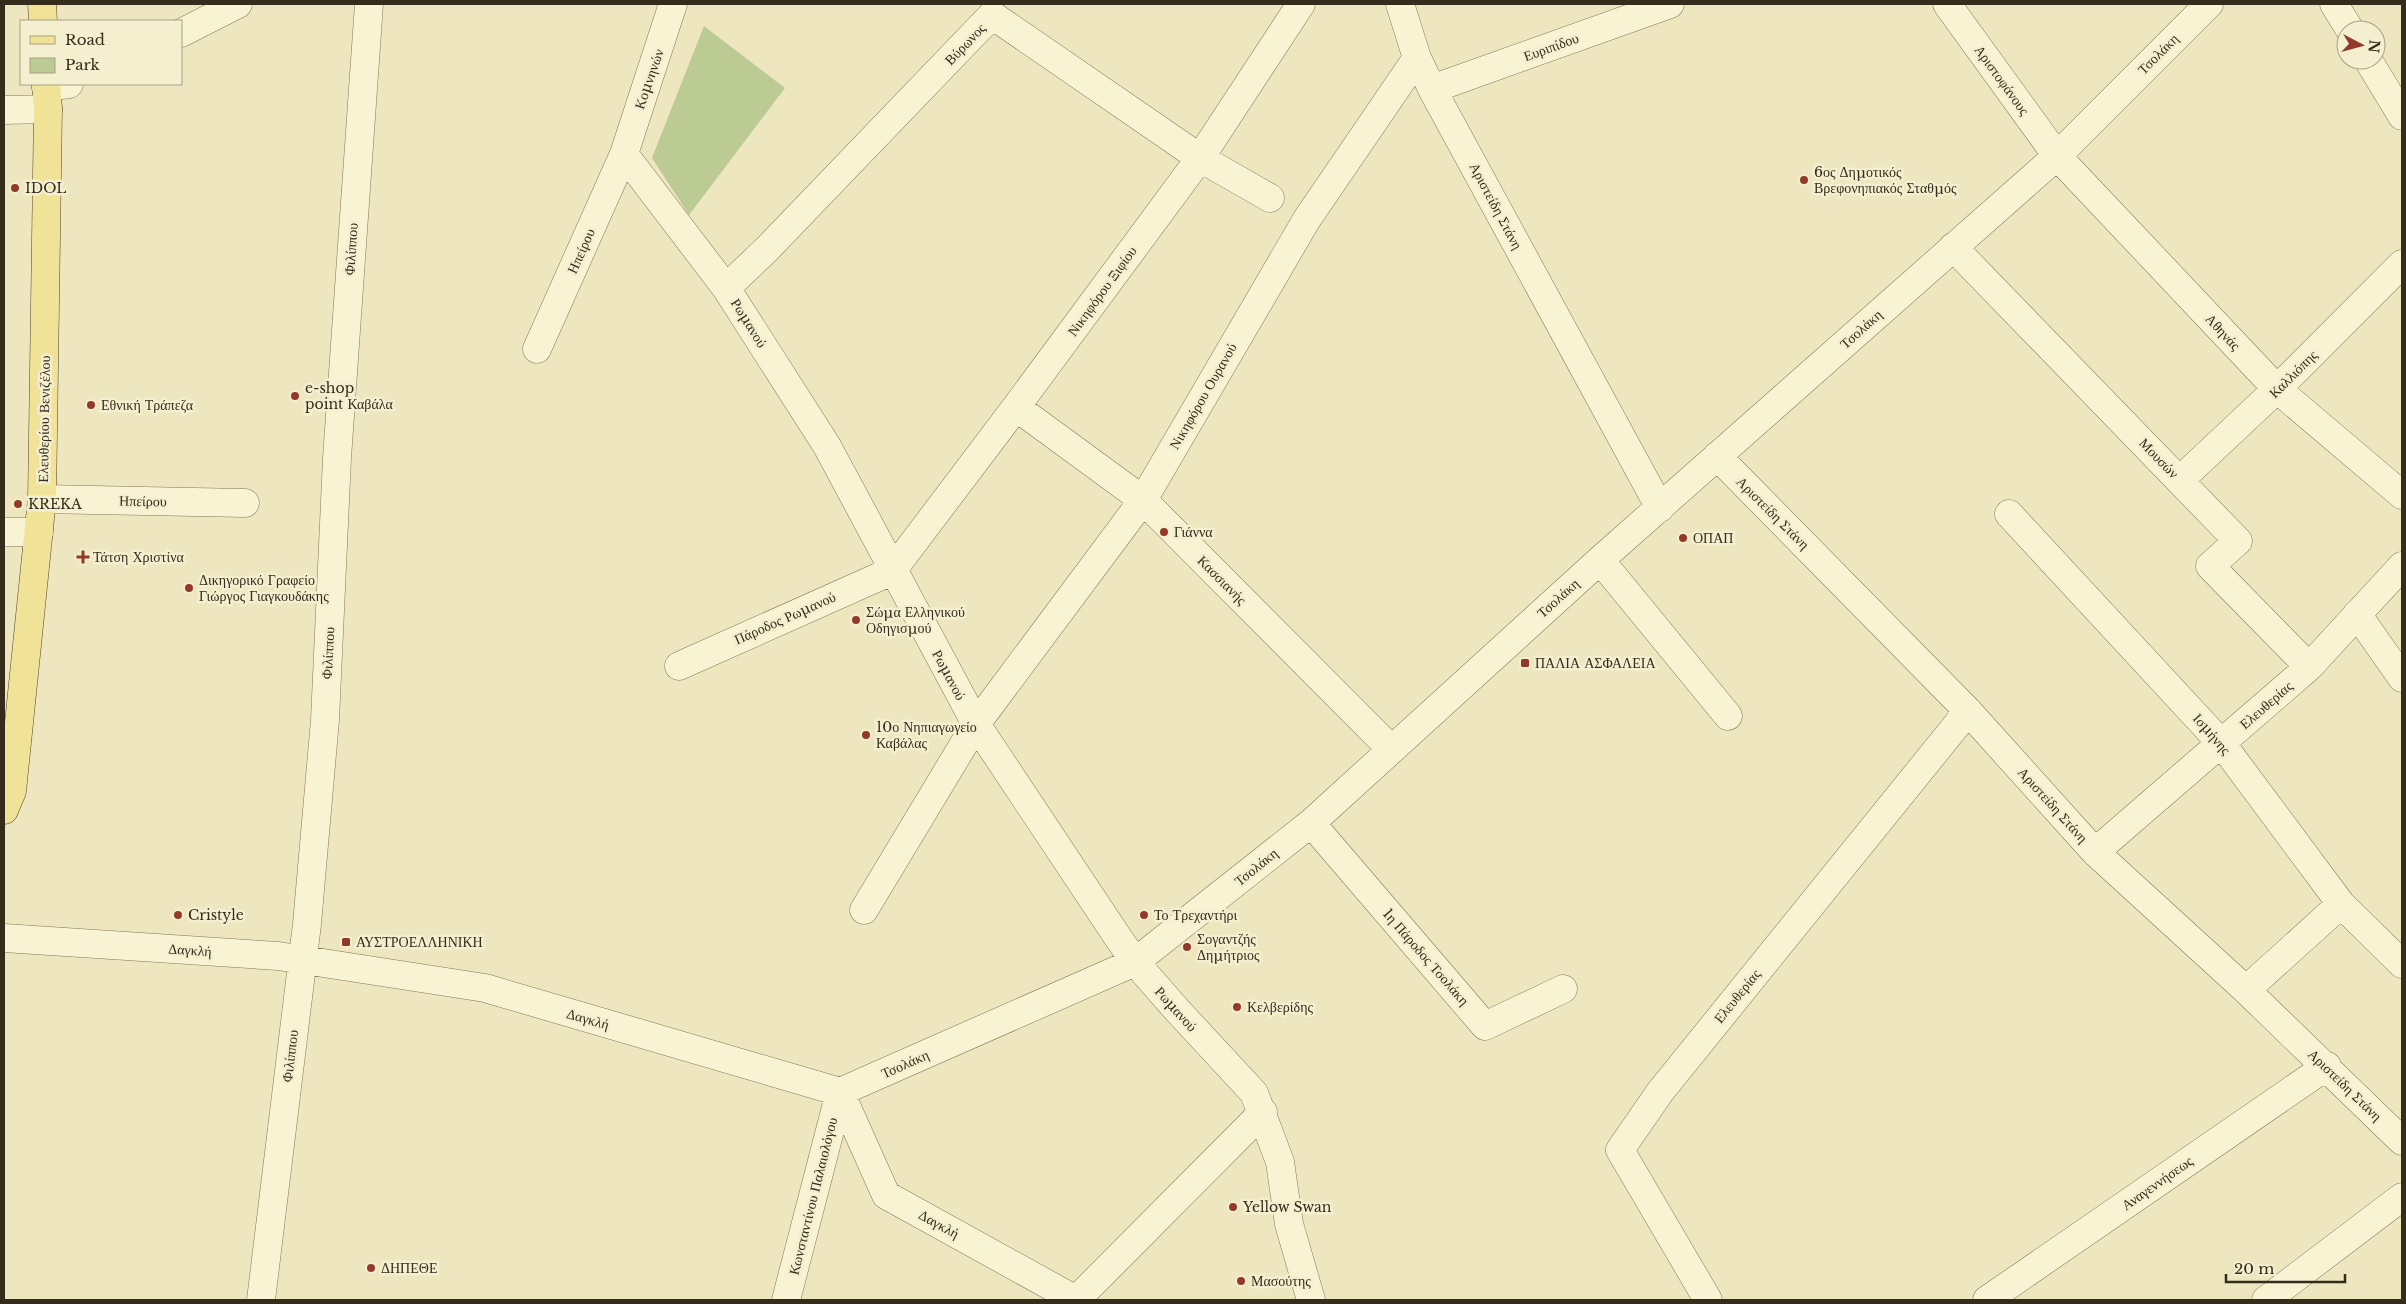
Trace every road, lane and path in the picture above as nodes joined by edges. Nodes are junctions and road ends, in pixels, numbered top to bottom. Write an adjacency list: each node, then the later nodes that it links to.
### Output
1 (42, 4): 12 (main road)
2 (238, 4): 14 (street)
3 (370, 4): 59 (street, Φιλίππου)
4 (674, 4): 21 (street, Κομνηνών)
5 (1301, 4): 23 (street, Νικηφόρου Ξιφίου)
6 (1400, 4): 15 (street, Αριστείδη Στάνη)
7 (1670, 4): 11 (street, Ευριπίδου)
8 (1947, 4): 22 (street, Αριστοφάνους)
9 (2209, 4): 22 (street, Τσολάκη)
10 (2334, 4): 13 (street)
11 (1608, 14): 17 (street, Ευριπίδου)
12 (43, 20)
13 (2344, 20)
14 (182, 32)
15 (1417, 58): 17 (street, Αριστείδη Στάνη); 35 (street, Νικηφόρου Ουρανού)
16 (2374, 70): 20 (street)
17 (1432, 89): 37 (street, Αριστείδη Στάνη)
18 (52, 91): 19 (street); 34 (main road, Ελευθερίου Βενιζέλου)
19 (4, 110)
20 (2402, 116)
21 (624, 154): 27 (street, Ρωμανού); 28 (street, Ηπείρου)
22 (2057, 156): 25 (street, Τσολάκη); 29 (street, Αθηνάς)
23 (1200, 158): 24 (street, Βύρωνος); 27 (street, Βύρωνος); 30 (street, Νικηφόρου Ξιφίου)
24 (1270, 198)
25 (1953, 247): 31 (street, Τσολάκη); 32 (street, Μουσών)
26 (2402, 264): 29 (street, Καλλιόπης)
27 (726, 288): 43 (street, Ρωμανού)
28 (537, 350)
29 (2278, 389): 32 (street, Καλλιόπης); 33 (street, Αθηνάς)
30 (1016, 407): 35 (street, Κασσιανής); 43 (street, Νικηφόρου Ξιφίου)
31 (1717, 456): 37 (street, Τσολάκη); 48 (street, Αριστείδη Στάνη)
32 (2180, 480): 46 (street, Μουσών)
33 (2402, 495)
34 (42, 499): 36 (street, Ηπείρου); 40 (main road, Ελευθερίου Βενιζέλου)
35 (1142, 500): 50 (street, Νικηφόρου Ουρανού); 52 (street, Κασσιανής)
36 (245, 503)
37 (1660, 508): 41 (street, Τσολάκη)
38 (2009, 514): 51 (street, Ισμήνης)
39 (4, 532): 40 (street)
40 (39, 532): 53 (main road, Ελευθερίου Βενιζέλου)
41 (1600, 560): 49 (street); 52 (street, Τσολάκη)
42 (2402, 566): 44 (street, Ελευθερίας)
43 (892, 571): 45 (street, Πάροδος Ρωμανού); 50 (street, Ρωμανού)
44 (2357, 614): 46 (street, Ελευθερίας); 47 (street)
45 (679, 666)
46 (2309, 667): 51 (street, Ελευθερίας)
47 (2402, 678)
48 (1968, 711): 55 (street, Αριστείδη Στάνη); 73 (street, Ελευθερίας)
49 (1728, 716)
50 (976, 724): 57 (street); 60 (street, Ρωμανού)
51 (2222, 744): 55 (street, Ελευθερίας); 56 (street, Ισμήνης)
52 (1391, 749): 54 (street, Τσολάκη)
53 (4, 810)
54 (1311, 823): 60 (street, Τσολάκη); 62 (street, 1η Πάροδος Τσολάκη)
55 (2095, 852): 63 (street, Αριστείδη Στάνη)
56 (2341, 904): 61 (street, Ισμήνης); 63 (street)
57 (864, 910)
58 (4, 938): 59 (street, Δαγκλή)
59 (303, 958): 65 (street, Δαγκλή); 69 (street, Φιλίππου)
60 (1135, 962): 65 (street, Τσολάκη); 66 (street, Ρωμανού)
61 (2402, 964)
62 (1563, 989)
63 (2246, 990): 64 (street, Αριστείδη Στάνη)
64 (2326, 1066): 67 (street, Αριστείδη Στάνη); 74 (street, Αναγεννήσεως)
65 (840, 1092): 70 (street, Κωνσταντίνου Παλαιολόγου); 71 (street, Δαγκλή)
66 (1263, 1112): 71 (street); 72 (street, Ρωμανού)
67 (2402, 1141)
68 (2402, 1197): 75 (street)
69 (261, 1300)
70 (786, 1300)
71 (1076, 1300)
72 (1311, 1300)
73 (1708, 1300)
74 (1987, 1300)
75 (2266, 1300)

